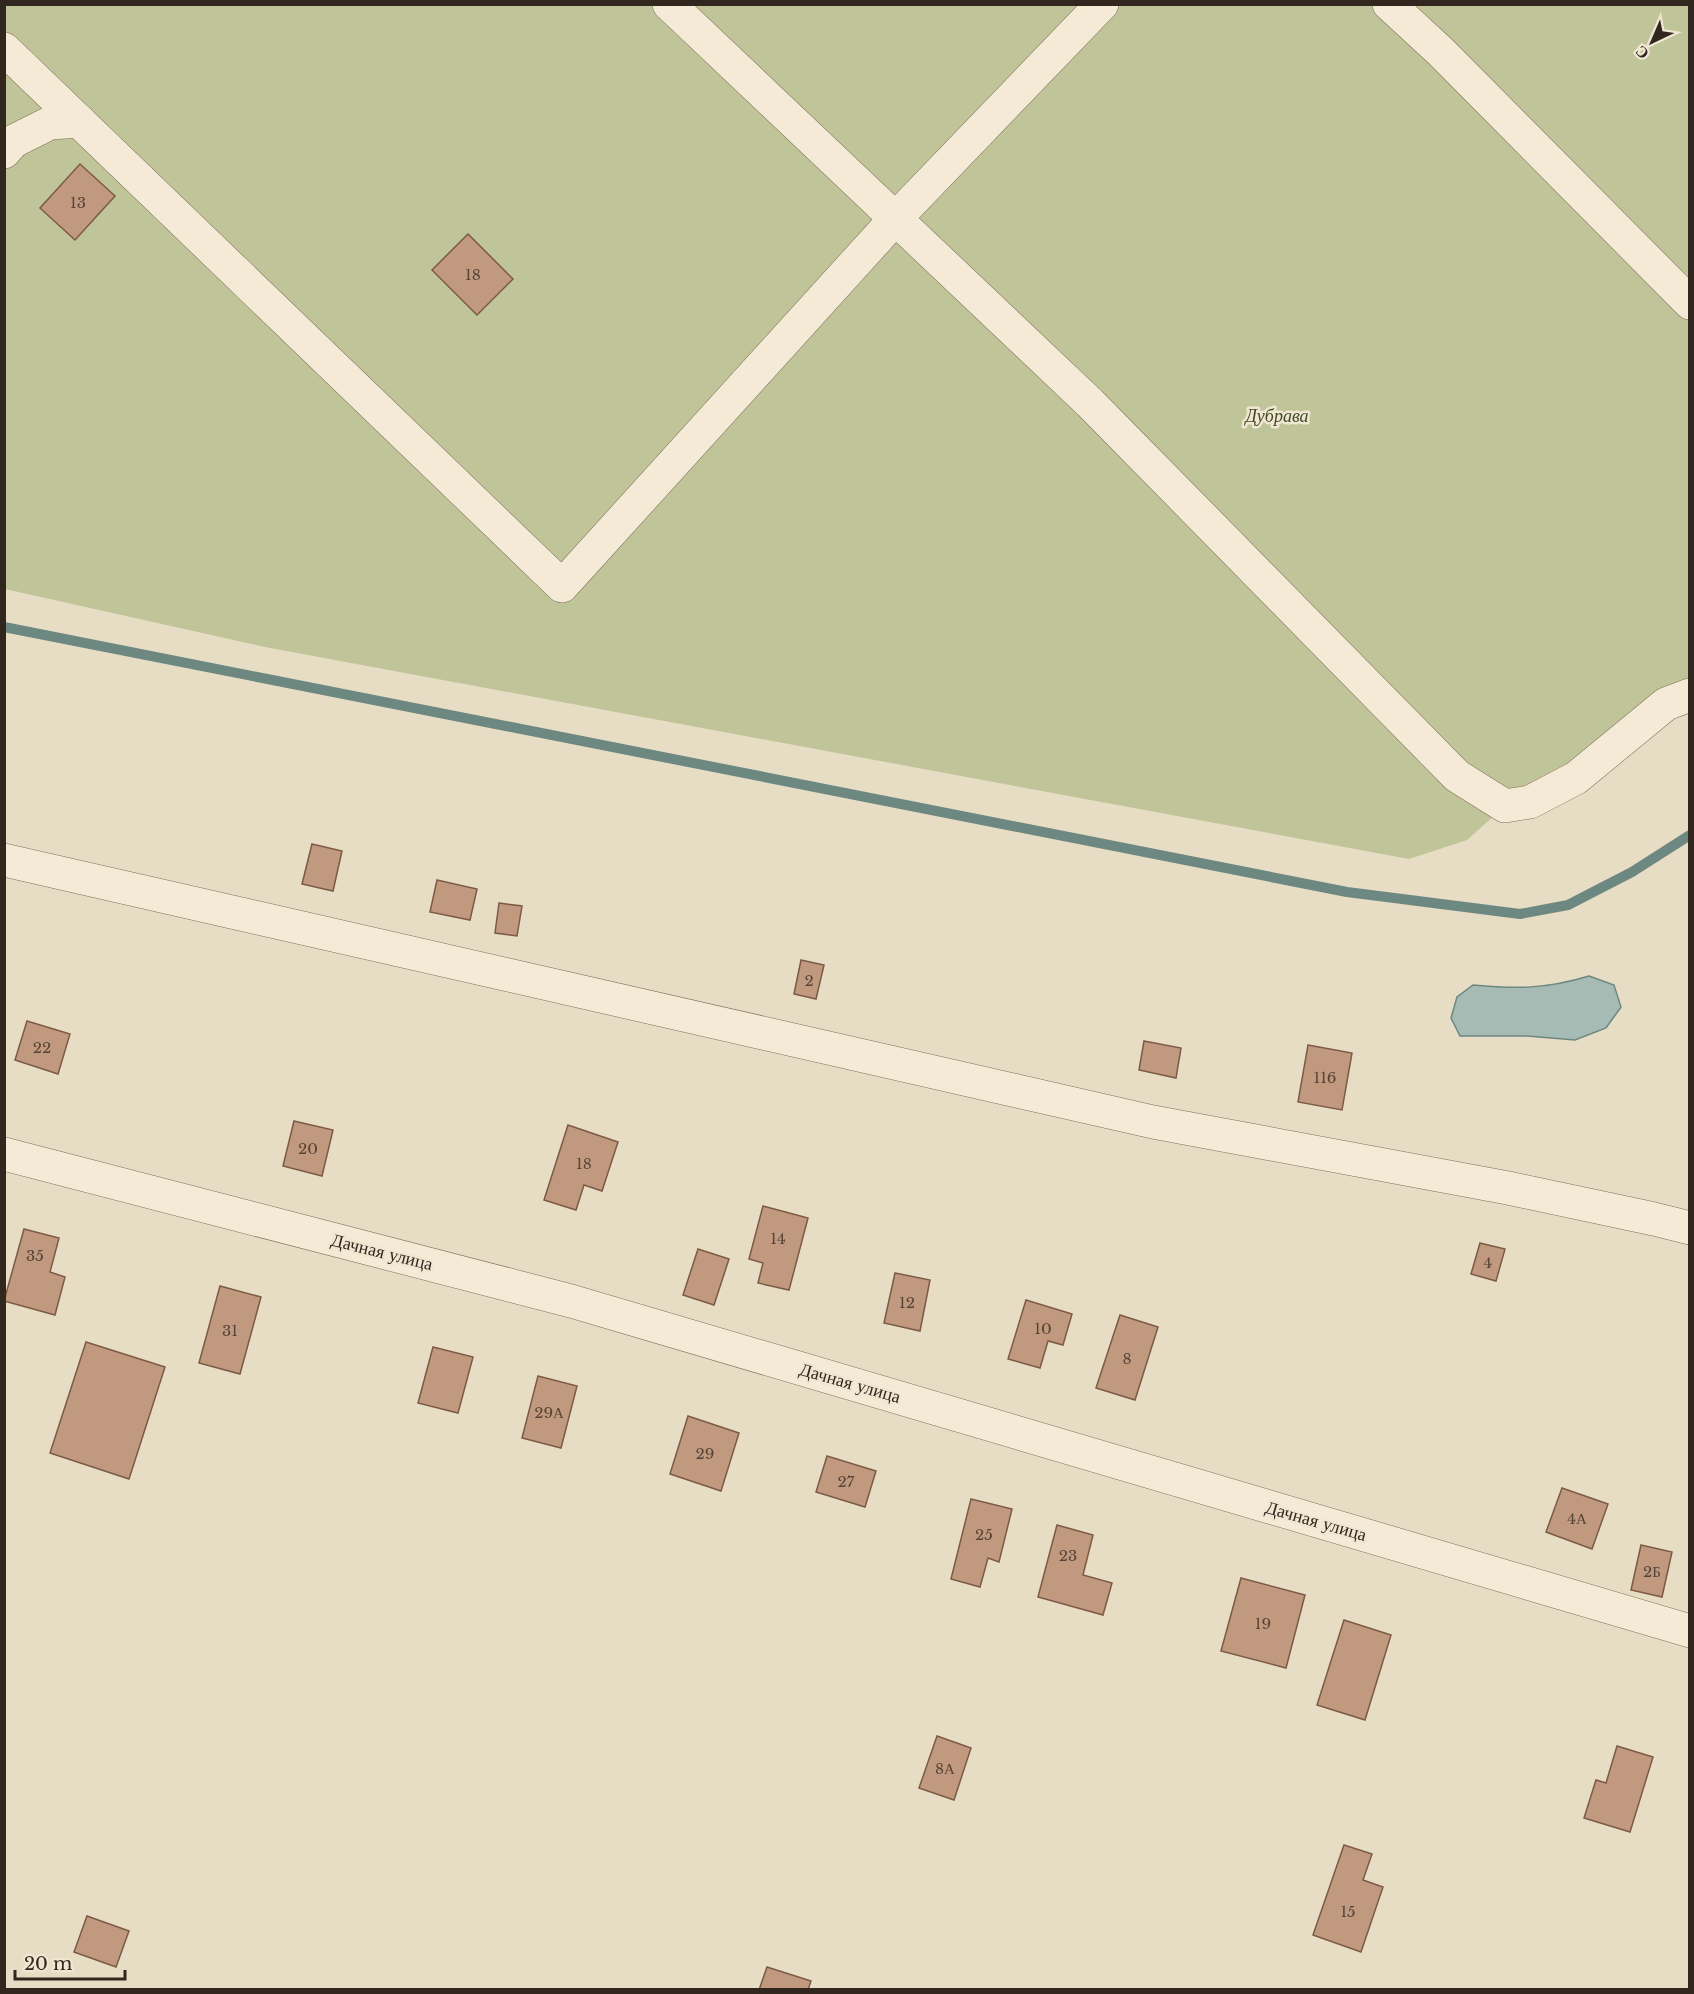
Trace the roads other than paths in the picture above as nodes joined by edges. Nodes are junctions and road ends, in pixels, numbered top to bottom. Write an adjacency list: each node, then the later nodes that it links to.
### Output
1 (669, 4): 7 (street)
2 (1102, 4): 7 (street)
3 (1389, 4): 8 (street)
4 (4, 49): 5 (street)
5 (79, 121): 6 (street); 7 (street)
6 (4, 152)
7 (895, 219): 9 (street)
8 (1689, 303)
9 (1689, 695)
10 (4, 860): 12 (street)
11 (4, 1155): 13 (street, Дачная улица)
12 (1689, 1228)
13 (1689, 1631)

